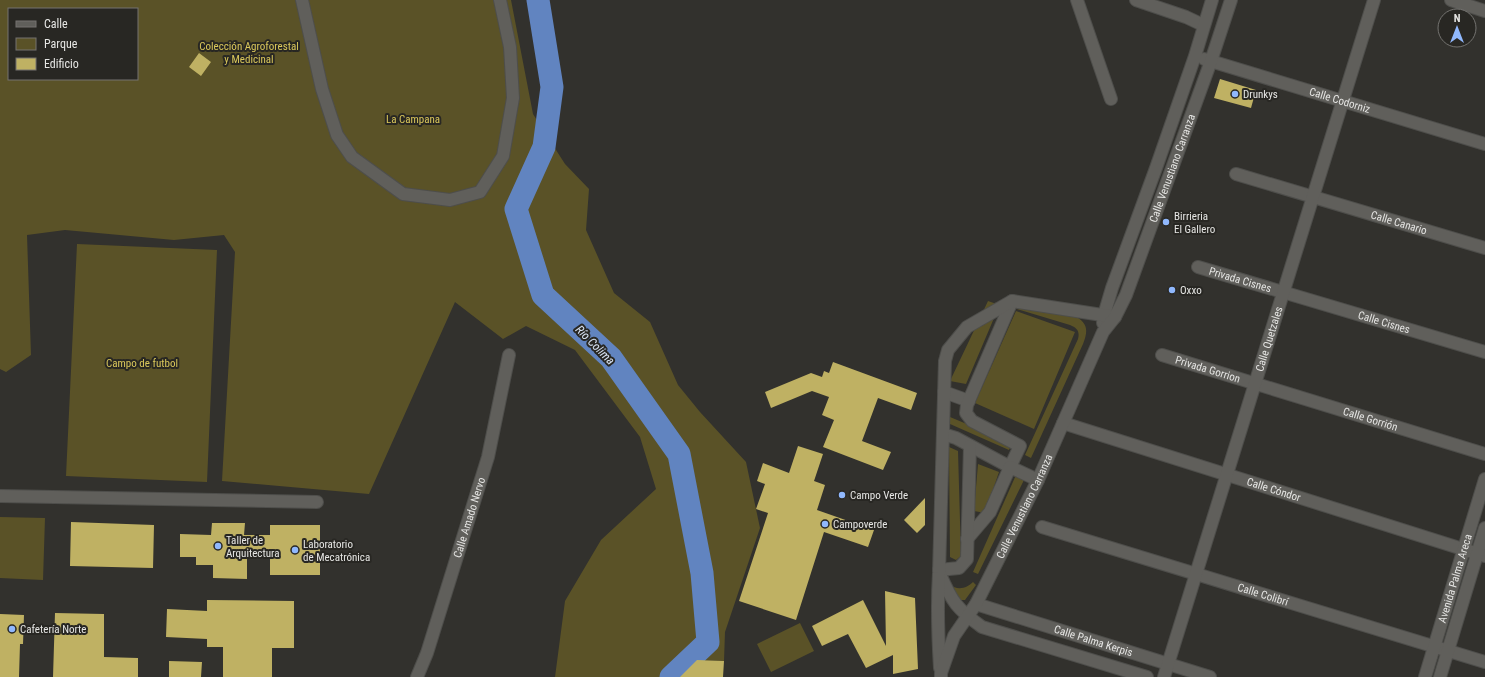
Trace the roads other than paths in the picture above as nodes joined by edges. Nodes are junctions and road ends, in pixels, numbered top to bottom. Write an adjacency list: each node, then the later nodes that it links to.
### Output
1 (302, 0): 2 (street)
2 (500, 0)
3 (1077, 0): 14 (street)
4 (1136, 0): 11 (street)
5 (1231, 0): 10 (street, Calle Venustiano Carranza)
6 (1374, 0): 15 (street, Calle Quetzales)
7 (1451, 0): 9 (street)
8 (1210, 6): 10 (street); 11 (street, Calle Venustiano Carranza)
9 (1485, 11)
10 (1226, 17): 13 (street, Calle Venustiano Carranza)
11 (1203, 25): 12 (street, Calle Venustiano Carranza)
12 (1195, 56): 13 (street, Calle Codorniz); 19 (street, Calle Venustiano Carranza)
13 (1211, 61): 15 (street, Calle Codorniz); 20 (street, Calle Venustiano Carranza)
14 (1111, 99)
15 (1342, 101): 16 (street, Calle Codorniz); 18 (street, Calle Quetzales)
16 (1485, 144)
17 (1236, 174): 18 (street, Calle Canario)
18 (1313, 197): 21 (street, Calle Canario); 23 (street, Calle Quetzales)
19 (1129, 241): 20 (street); 25 (street, Calle Venustiano Carranza)
20 (1143, 248): 25 (street, Calle Venustiano Carranza)
21 (1485, 248)
22 (1198, 267): 23 (street, Privada Cisnes)
23 (1283, 292): 26 (street, Calle Cisnes); 29 (street, Calle Quetzales)
24 (1012, 301): 25 (street); 30 (street); 31 (street)
25 (1109, 316): 32 (street, Calle Venustiano Carranza)
26 (1485, 352)
27 (509, 355): 56 (street, Calle Amado Nervo)
28 (1162, 355): 29 (street, Privada Gorrion)
29 (1255, 383): 35 (street, Calle Gorrión); 37 (street, Calle Quetzales)
30 (944, 392): 31 (street); 33 (street)
31 (969, 400): 36 (street)
32 (1063, 424): 37 (street, Calle Cóndor); 39 (street, Calle Venustiano Carranza)
33 (942, 434): 34 (street); 47 (street)
34 (970, 446): 36 (street); 44 (street)
35 (1485, 454)
36 (1010, 467): 39 (street); 44 (street)
37 (1227, 475): 45 (street, Calle Cóndor); 48 (street, Calle Quetzales)
38 (1485, 479): 45 (street, Avenida Palma Areca)
39 (1038, 480): 49 (street, Calle Venustiano Carranza)
40 (0, 496): 41 (street)
41 (318, 502)
42 (1042, 528): 48 (street, Calle Colibrí)
43 (1485, 528): 46 (street, Avenida Palma Areca)
44 (967, 538): 47 (street)
45 (1464, 549): 46 (street, Calle Cóndor); 51 (street, Avenida Palma Areca)
46 (1481, 554): 52 (street, Avenida Palma Areca)
47 (940, 572): 50 (street, Calle Palma Kerpis); 55 (street)
48 (1196, 574): 51 (street, Calle Colibrí); 54 (street, Calle Quetzales)
49 (976, 604): 50 (street, Calle Venustiano Carranza); 54 (street, Calle Palma Kerpis)
50 (967, 616): 55 (street, Calle Venustiano Carranza); 57 (street, Calle Palma Kerpis)
51 (1434, 647): 52 (street, Calle Colibrí); 60 (street, Avenida Palma Areca)
52 (1448, 651): 53 (street, Calle Colibrí); 61 (street, Avenida Palma Areca)
53 (1485, 662)
54 (1168, 664): 58 (street, Calle Quetzales); 59 (street, Calle Palma Kerpis)
55 (941, 675)
56 (417, 677)
57 (1147, 677)
58 (1164, 677)
59 (1210, 677)
60 (1425, 677)
61 (1440, 677)

